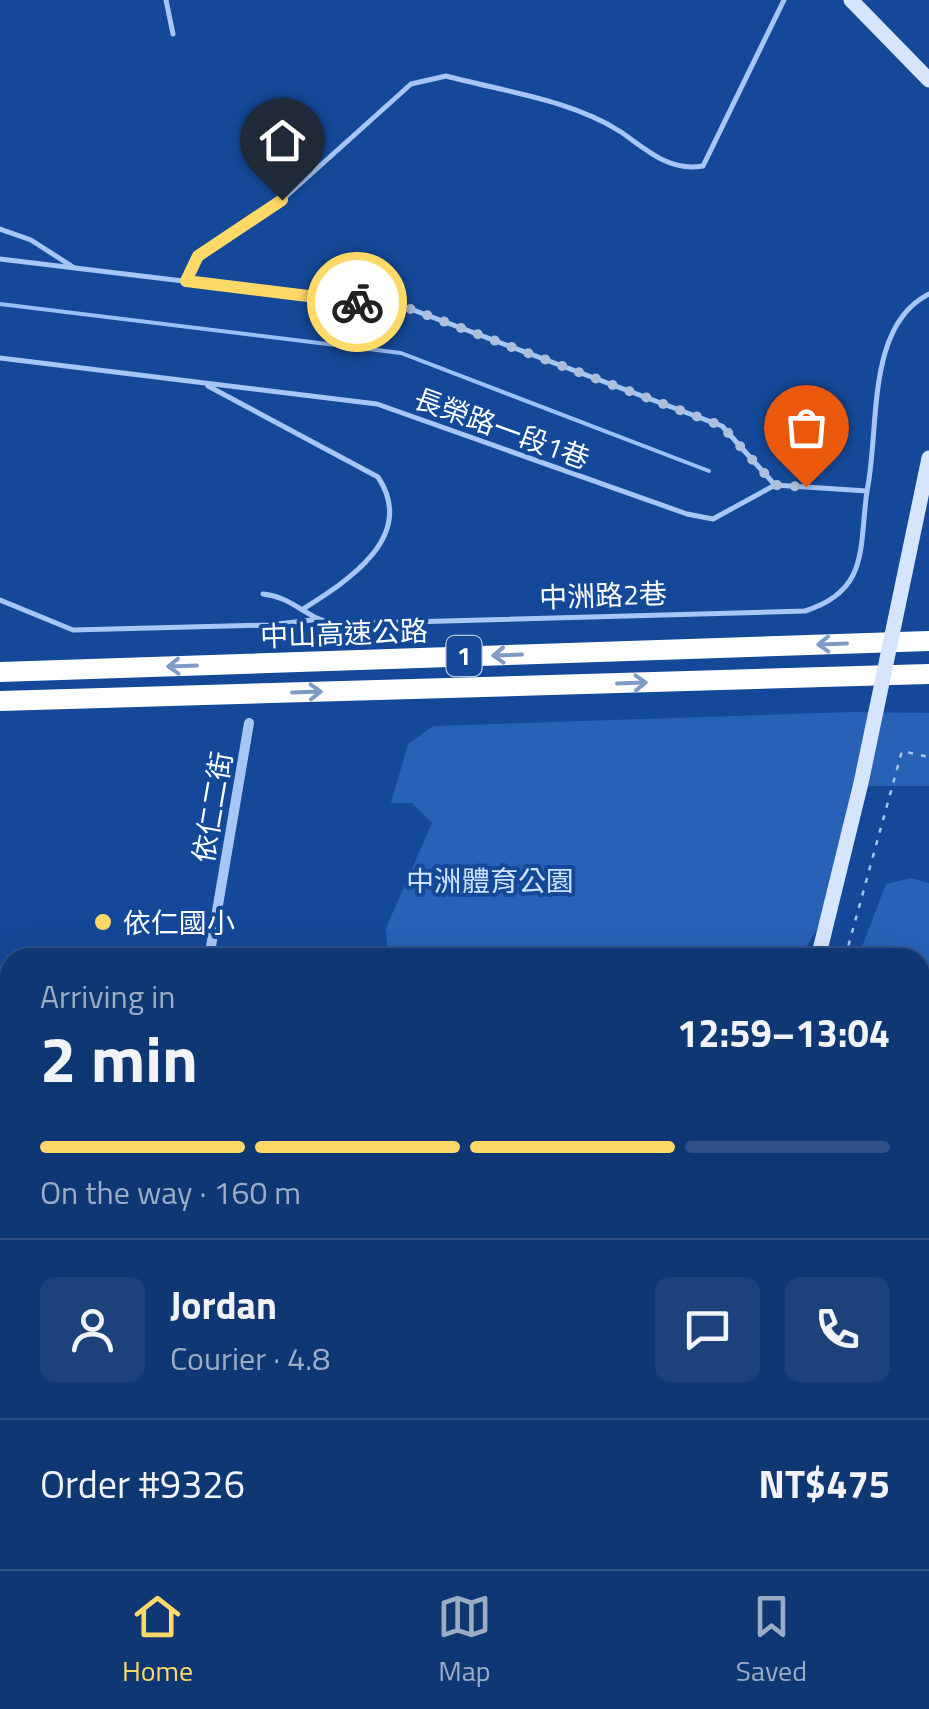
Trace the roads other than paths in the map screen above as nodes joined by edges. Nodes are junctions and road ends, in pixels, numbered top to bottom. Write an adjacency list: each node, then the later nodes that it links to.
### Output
1 (166, 0): 4 (lane)
2 (784, 0): 9 (lane)
3 (851, 0): 5 (street)
4 (173, 34)
5 (929, 80)
6 (0, 229): 8 (lane)
7 (0, 258): 8 (lane)
8 (76, 268): 9 (lane)
9 (186, 281): 14 (lane)
10 (929, 294): 15 (lane)
11 (0, 358): 12 (lane, 長榮路一段1巷)
12 (203, 383): 14 (lane, 長榮路一段1巷); 18 (lane)
13 (929, 458): 26 (street, bridge)
14 (775, 485): 15 (lane)
15 (867, 492): 19 (lane, 中洲路2巷)
16 (264, 594): 18 (lane)
17 (0, 600): 19 (lane, 中洲路2巷)
18 (303, 609): 19 (lane)
19 (312, 620)
20 (929, 641): 21 (highway, 中山高速公路 / 1, one-way to 21)
21 (0, 672)
22 (929, 674): 23 (highway, 中山高速公路 / 1, one-way to 22)
23 (0, 701)
24 (250, 724): 25 (street, 依仁二街)
25 (211, 948)
26 (820, 948)

